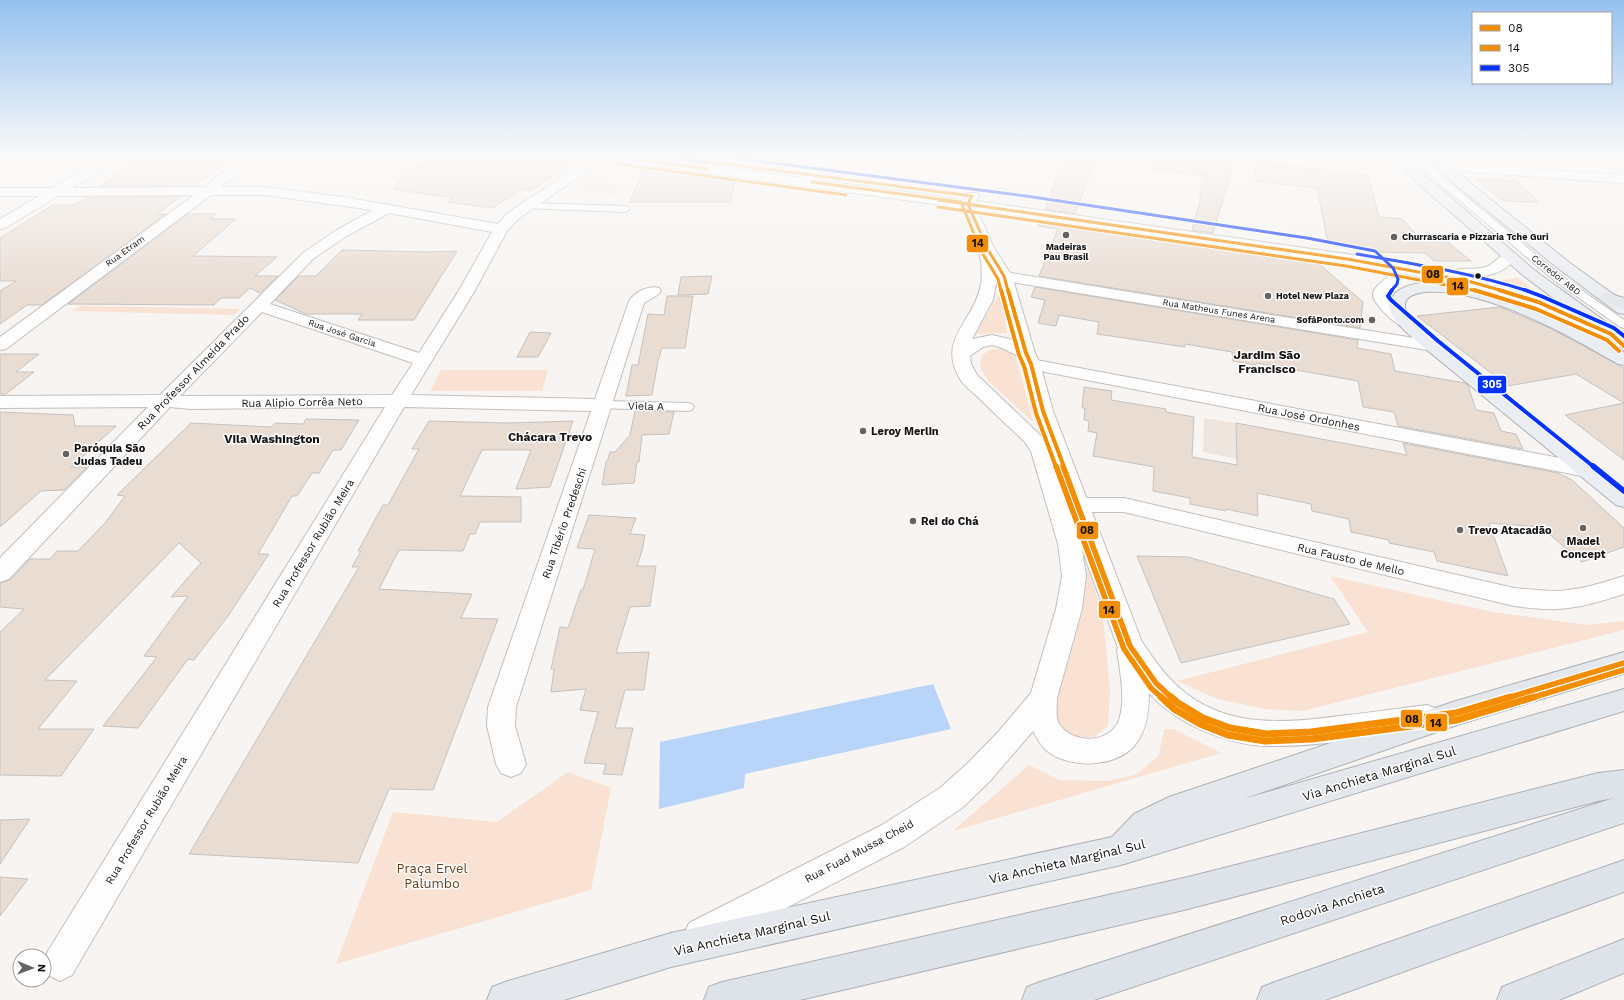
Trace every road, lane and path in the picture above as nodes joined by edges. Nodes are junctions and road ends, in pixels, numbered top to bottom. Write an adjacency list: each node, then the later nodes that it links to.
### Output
1 (36, 204): 13 (street)
2 (190, 204): 28 (street, Rua Etram)
3 (357, 204): 11 (street)
4 (531, 204): 10 (street, Rua Professor Rubião Meira)
5 (971, 204): 15 (street)
6 (999, 204): 17 (street)
7 (1450, 204): 16 (main road)
8 (1470, 204): 27 (lane, Corredor ABD)
9 (1489, 204): 22 (main road)
10 (527, 206): 12 (lane); 14 (street, Rua Professor Rubião Meira)
11 (386, 209): 14 (street); 24 (street, Rua Professor Almeida Prado)
12 (626, 209)
13 (0, 225)
14 (501, 229): 33 (street, Rua Professor Rubião Meira)
15 (987, 248): 18 (street); 30 (street)
16 (1510, 256): 17 (street); 27 (main road)
17 (1378, 262): 19 (street); 20 (street)
18 (1005, 277): 29 (street, Rua Matheus Funes Arena); 31 (street)
19 (1391, 281): 20 (street); 26 (street)
20 (1428, 281): 26 (main road); 27 (street); 32 (main road)
21 (653, 292): 37 (street, Rua Tibério Predeschi)
22 (1608, 298): 23 (highway); 25 (main road)
23 (1624, 304)
24 (259, 306): 33 (street, Rua José Garcia); 34 (street, Rua Professor Almeida Prado)
25 (1624, 309)
26 (1407, 323): 29 (main road)
27 (1621, 337)
28 (0, 345)
29 (1434, 346): 39 (main road)
30 (960, 355): 31 (street, Rua José Ordonhes); 46 (street, Rua Fuad Mussa Cheid)
31 (1029, 359): 39 (street, Rua José Ordonhes); 41 (street)
32 (1624, 360)
33 (424, 361): 35 (street, Rua Professor Rubião Meira)
34 (165, 401): 35 (street, Rua Alipio Corrêa Neto); 36 (street, Rua Alipio Corrêa Neto); 42 (street, Rua Professor Almeida Prado)
35 (398, 401): 37 (street, Rua Alipio Corrêa Neto); 56 (street, Rua Professor Rubião Meira)
36 (0, 402)
37 (603, 405): 38 (lane, Viela A); 49 (street, Rua Tibério Predeschi)
38 (688, 407)
39 (1587, 470): 40 (main road)
40 (1624, 500)
41 (1078, 505): 43 (street, Rua Fausto de Mello); 44 (street)
42 (0, 573)
43 (1624, 585)
44 (1130, 646): 46 (street); 48 (street)
45 (1624, 663): 48 (highway)
46 (1043, 698): 54 (street, Rua Fuad Mussa Cheid)
47 (1624, 700): 52 (highway, Via Anchieta Marginal Sul)
48 (1456, 713): 52 (highway)
49 (511, 764)
50 (1624, 783): 58 (highway)
51 (1624, 808): 59 (highway, Rodovia Anchieta)
52 (1121, 850): 54 (highway, Via Anchieta Marginal Sul)
53 (1624, 876): 60 (highway)
54 (671, 950): 57 (highway, Via Anchieta Marginal Sul)
55 (1624, 956): 61 (highway)
56 (60, 963)
57 (505, 1000)
58 (722, 1000)
59 (1040, 1000)
60 (1275, 1000)
61 (1515, 1000)

